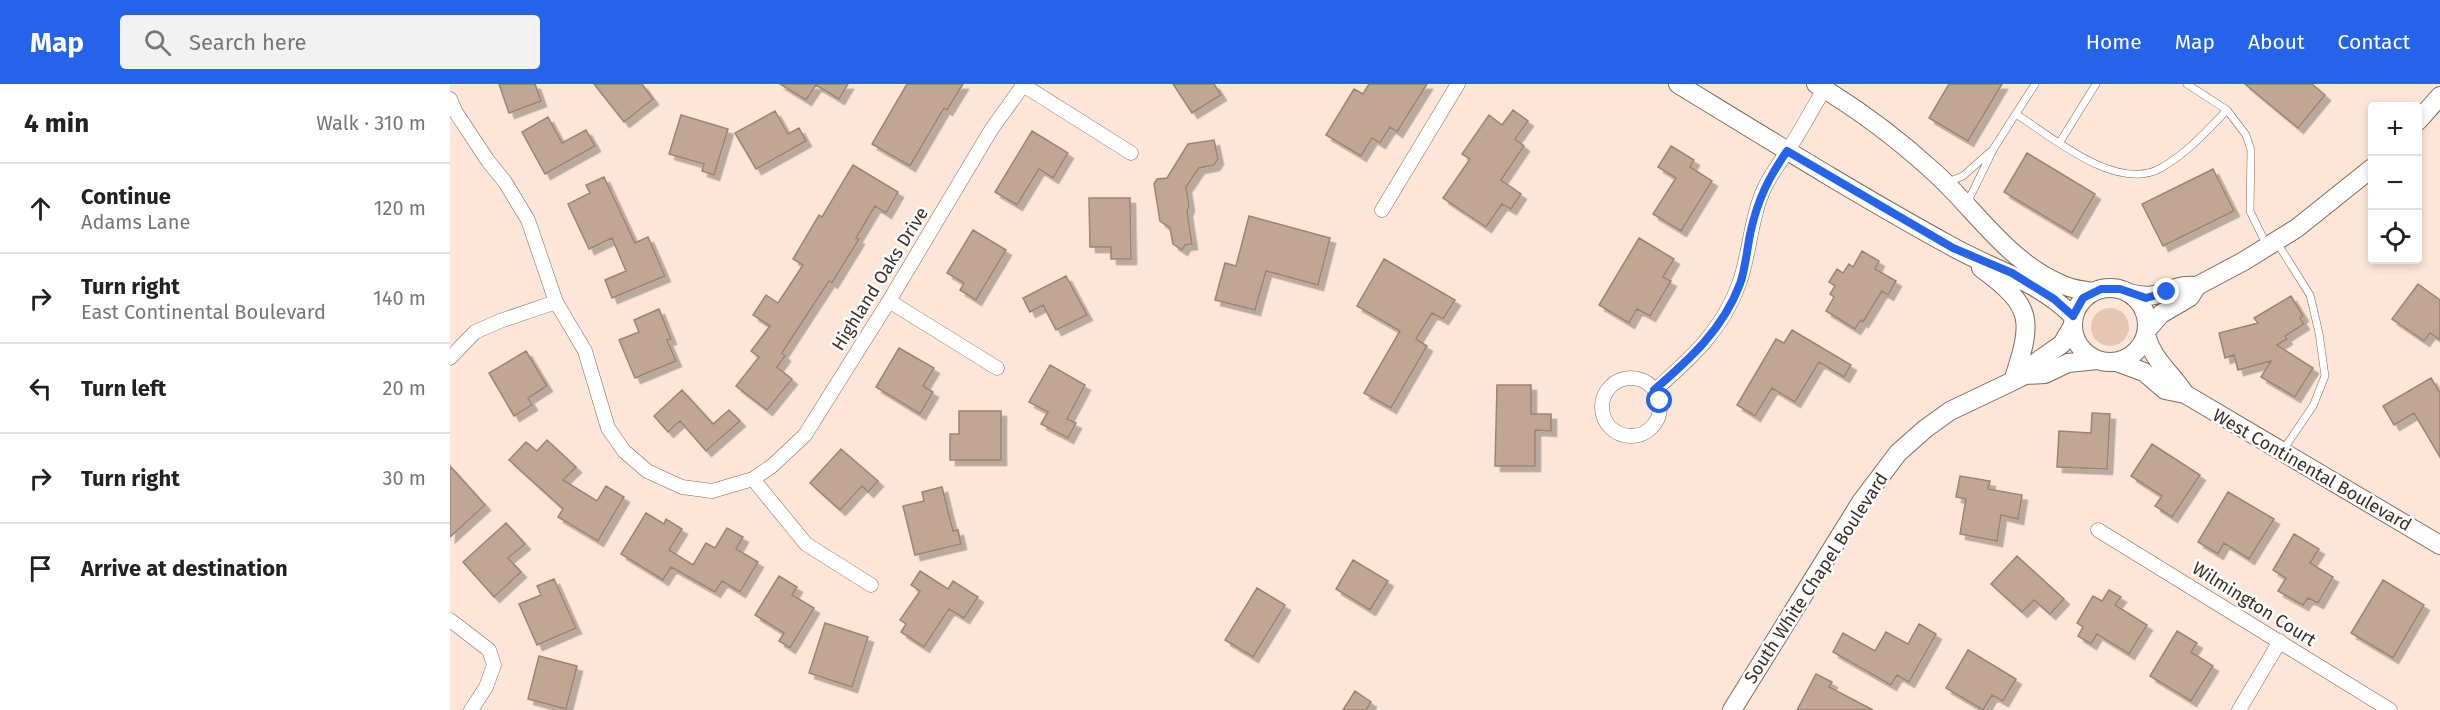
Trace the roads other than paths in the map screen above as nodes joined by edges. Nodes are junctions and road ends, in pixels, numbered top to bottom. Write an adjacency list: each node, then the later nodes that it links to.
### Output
1 (1458, 84): 20 (street)
2 (1678, 84): 15 (main road)
3 (2035, 84): 11 (lane)
4 (2096, 84): 13 (lane)
5 (2187, 84): 10 (lane)
6 (1024, 85): 16 (street); 26 (street, Highland Oaks Drive)
7 (1820, 86): 15 (street); 18 (main road)
8 (2440, 96): 12 (main road)
9 (450, 99): 27 (street)
10 (2227, 110): 13 (lane); 21 (lane)
11 (2016, 114): 13 (lane); 14 (lane)
12 (2422, 116)
13 (2060, 142)
14 (1994, 148): 18 (lane); 19 (lane)
15 (1787, 151): 22 (main road); 35 (street)
16 (1131, 153)
17 (2368, 172): 21 (main road)
18 (1946, 183): 19 (main road)
19 (1969, 207): 24 (main road)
20 (1382, 210)
21 (2271, 244): 23 (main road); 37 (lane)
22 (1953, 248): 28 (main road); 34 (main road)
23 (2197, 286): 25 (main road); 29 (main road)
24 (2092, 292): 25 (main road); 28 (main road)
25 (2129, 293): 29 (main road)
26 (889, 301): 33 (street); 38 (street, Highland Oaks Drive)
27 (556, 302): 30 (street); 38 (street)
28 (2073, 322): 31 (main road); 34 (main road, South White Chapel Boulevard)
29 (2146, 332): 32 (main road); 36 (main road, West Continental Boulevard)
30 (450, 358)
31 (2097, 360): 32 (main road); 34 (main road, South White Chapel Boulevard)
32 (2117, 362): 36 (main road, West Continental Boulevard)
33 (997, 368)
34 (2019, 378): 45 (main road, South White Chapel Boulevard)
35 (1654, 390): 35 (street)
36 (2185, 394): 37 (main road, West Continental Boulevard)
37 (2282, 452): 40 (main road, West Continental Boulevard)
38 (753, 479): 41 (street)
39 (2098, 530): 43 (street, Wilmington Court)
40 (2440, 545)
41 (871, 585)
42 (450, 620): 44 (street)
43 (2280, 641): 46 (street); 47 (street, Wilmington Court)
44 (471, 710)
45 (1732, 710)
46 (2239, 710)
47 (2390, 710)

